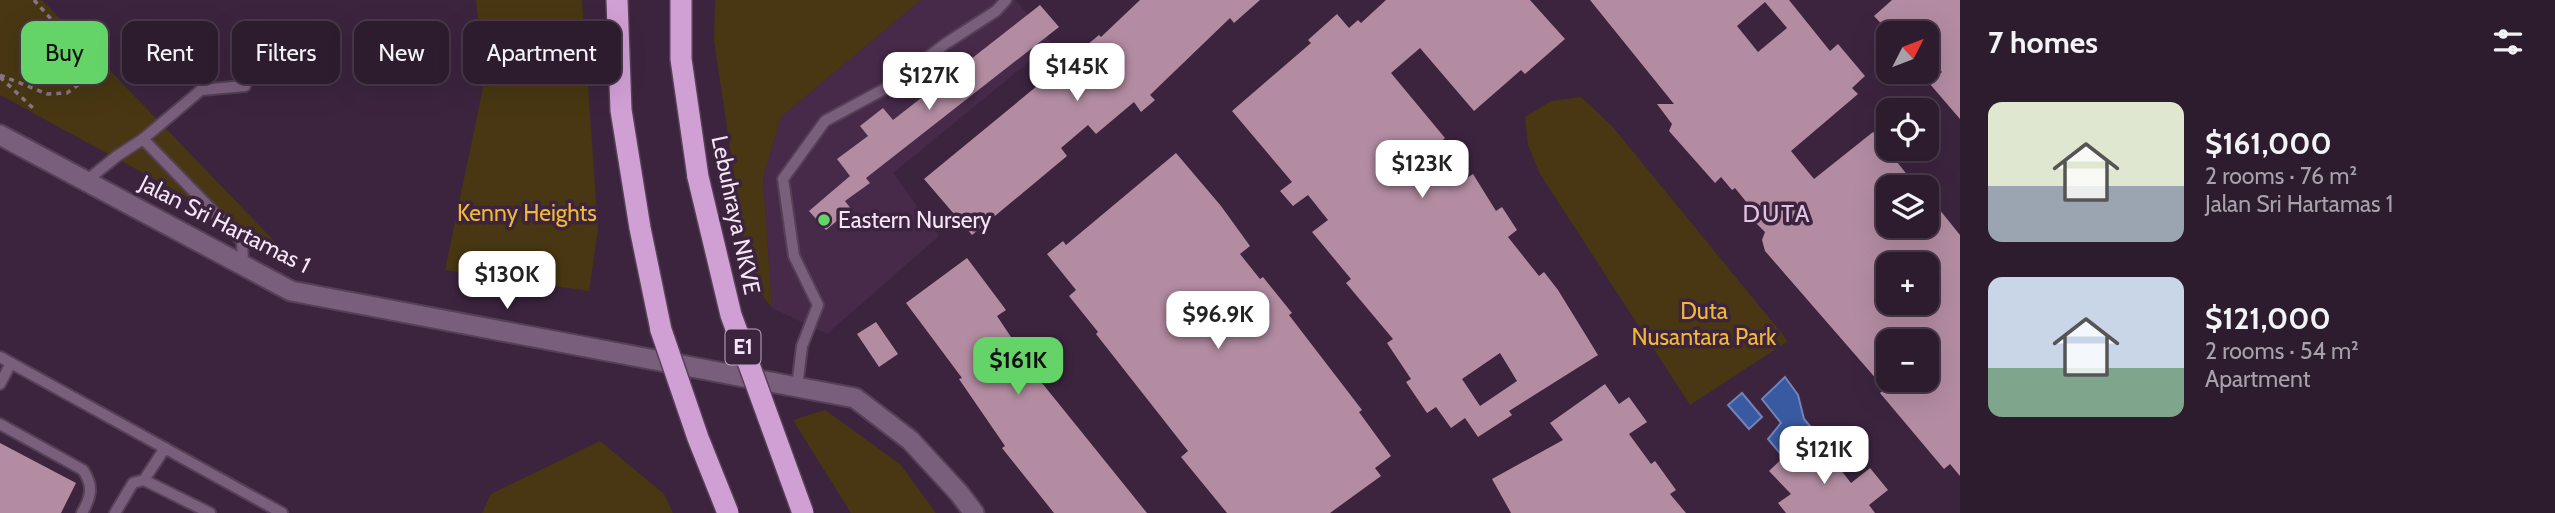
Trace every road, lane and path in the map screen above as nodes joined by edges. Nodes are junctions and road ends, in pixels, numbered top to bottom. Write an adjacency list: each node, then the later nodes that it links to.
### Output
1 (34, 0): 5 (path)
2 (617, 0): 25 (highway, bridge)
3 (681, 0): 26 (highway, Lebuhraya NKVE / E1, bridge)
4 (1006, 0): 17 (lane)
5 (53, 21)
6 (0, 76): 7 (path); 9 (path)
7 (78, 84)
8 (244, 86): 11 (lane)
9 (34, 109)
10 (0, 135): 12 (street, Jalan Sri Hartamas 1)
11 (144, 139): 12 (lane); 13 (lane)
12 (86, 181): 13 (street, Jalan Sri Hartamas 1)
13 (243, 265): 17 (street, Jalan Sri Hartamas 1)
14 (0, 357): 15 (lane)
15 (11, 363): 16 (lane); 19 (lane)
16 (0, 384)
17 (797, 387): 27 (street, Jalan Sri Hartamas 1)
18 (0, 424): 21 (lane)
19 (164, 448): 20 (lane); 24 (lane)
20 (144, 480): 22 (lane); 23 (lane)
21 (82, 513)
22 (115, 513)
23 (210, 513)
24 (282, 513)
25 (728, 513)
26 (803, 513)
27 (974, 513)

